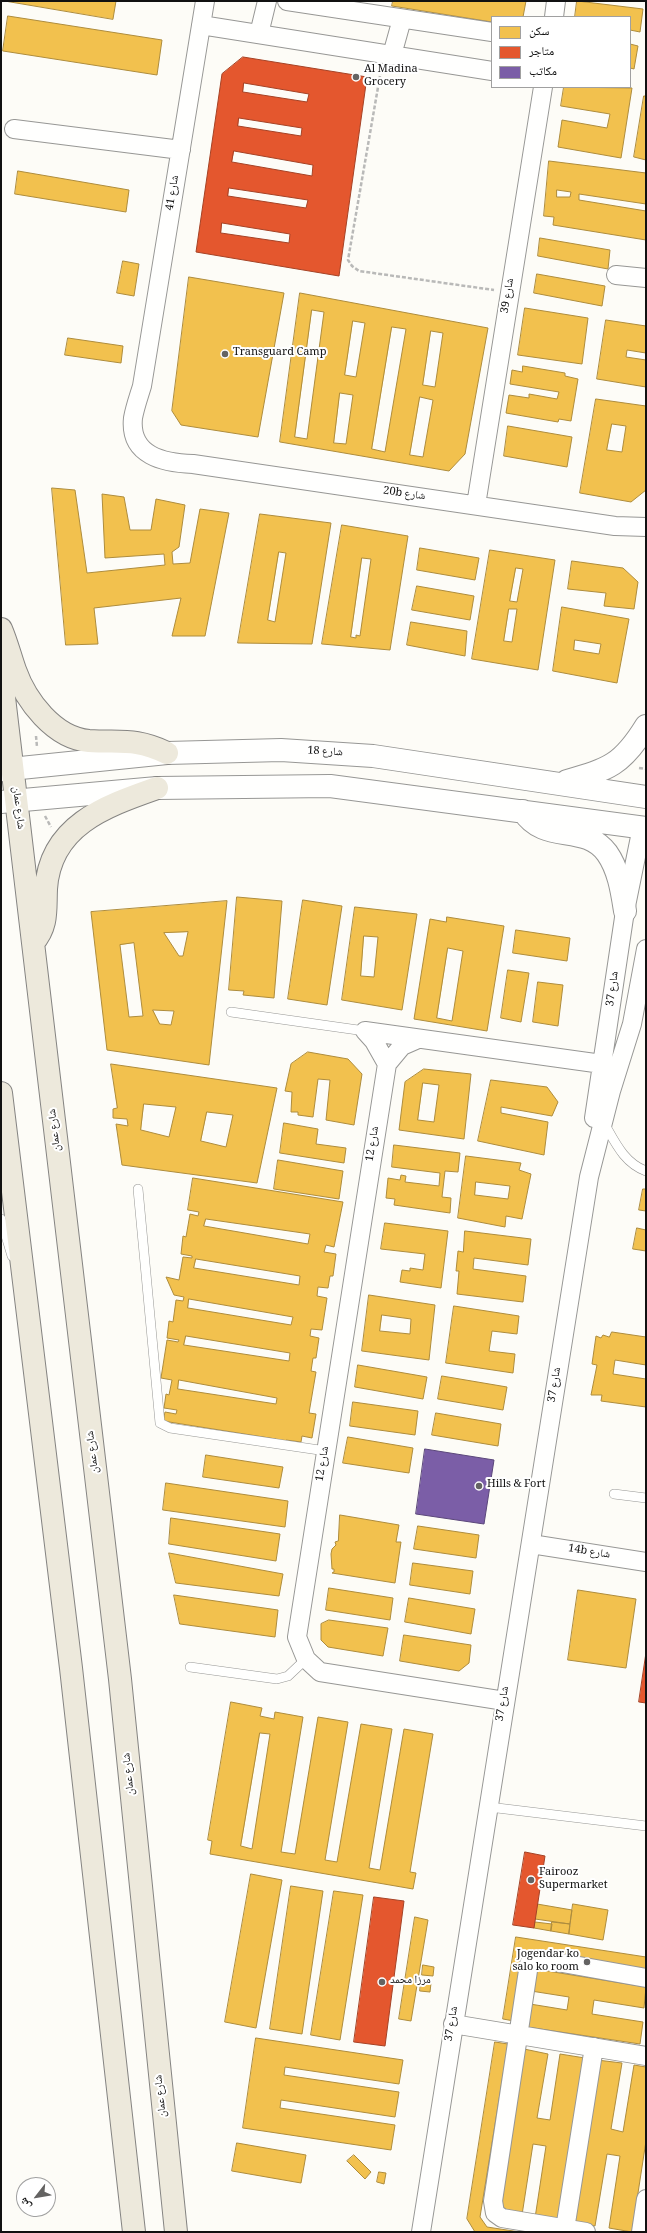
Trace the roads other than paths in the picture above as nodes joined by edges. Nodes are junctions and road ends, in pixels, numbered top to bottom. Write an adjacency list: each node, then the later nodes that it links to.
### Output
1 (205, 1): 8 (street, شارع 41)
2 (267, 1): 10 (street)
3 (287, 1): 5 (street)
4 (556, 1): 6 (street)
5 (379, 8): 7 (street)
6 (554, 16)
7 (402, 19): 9 (street); 11 (street)
8 (201, 25): 10 (street); 15 (street, شارع 41)
9 (491, 32)
10 (259, 34): 11 (street)
11 (388, 55): 12 (street)
12 (491, 72)
13 (543, 88): 19 (street, شارع 39)
14 (14, 129): 15 (street)
15 (181, 150): 18 (street, شارع 41)
16 (616, 275): 17 (street)
17 (646, 278)
18 (192, 464): 19 (street, 20b شارع)
19 (476, 505): 20 (street, 20b شارع)
20 (615, 526): 21 (street, 20b شارع); 22 (street, 20b شارع)
21 (646, 527)
22 (646, 538)
23 (1, 629): 26 (main road)
24 (1, 672): 27 (main road, شارع عمان)
25 (646, 726): 28 (street)
26 (167, 753): 27 (street, شارع 18); 28 (street, شارع 18)
27 (7, 770): 31 (main road, شارع عمان)
28 (559, 783): 30 (street, شارع 18)
29 (157, 788): 31 (street); 33 (street); 36 (main road)
30 (646, 797)
31 (6, 799): 36 (main road, شارع عمان)
32 (646, 803): 34 (street, شارع 37)
33 (523, 811): 34 (street); 35 (street)
34 (644, 827): 35 (street, شارع 37)
35 (625, 911): 42 (street, شارع 37)
36 (32, 943): 68 (main road, شارع عمان)
37 (646, 949): 44 (street, شارع 37)
38 (231, 1012): 39 (lane)
39 (365, 1031): 40 (street); 41 (street)
40 (418, 1039): 41 (street); 42 (street)
41 (387, 1064): 50 (street, شارع 12)
42 (602, 1064): 46 (street, شارع 37)
43 (1, 1093): 49 (main road)
44 (604, 1123): 45 (lane); 46 (street, شارع 37)
45 (646, 1171)
46 (589, 1177): 53 (street, شارع 37)
47 (138, 1189): 50 (lane)
48 (1, 1219): 49 (lane)
49 (28, 1316): 67 (main road)
50 (326, 1452): 55 (street, شارع 12)
51 (614, 1494): 52 (lane)
52 (646, 1498)
53 (531, 1544): 54 (street, 14b شارع); 57 (street, شارع 37)
54 (646, 1562)
55 (306, 1659): 56 (lane); 57 (street, شارع 12)
56 (190, 1667)
57 (505, 1701): 58 (street, شارع 37)
58 (489, 1807): 59 (lane); 61 (street, شارع 37)
59 (646, 1826)
60 (646, 1978): 62 (street)
61 (453, 2024): 62 (street); 69 (street, شارع 37)
62 (519, 2035): 63 (street); 66 (street)
63 (594, 2047): 64 (street); 66 (street)
64 (646, 2053)
65 (646, 2199): 71 (street)
66 (565, 2229): 70 (street)
67 (134, 2232)
68 (176, 2232)
69 (421, 2232)
70 (586, 2232)
71 (641, 2232)

